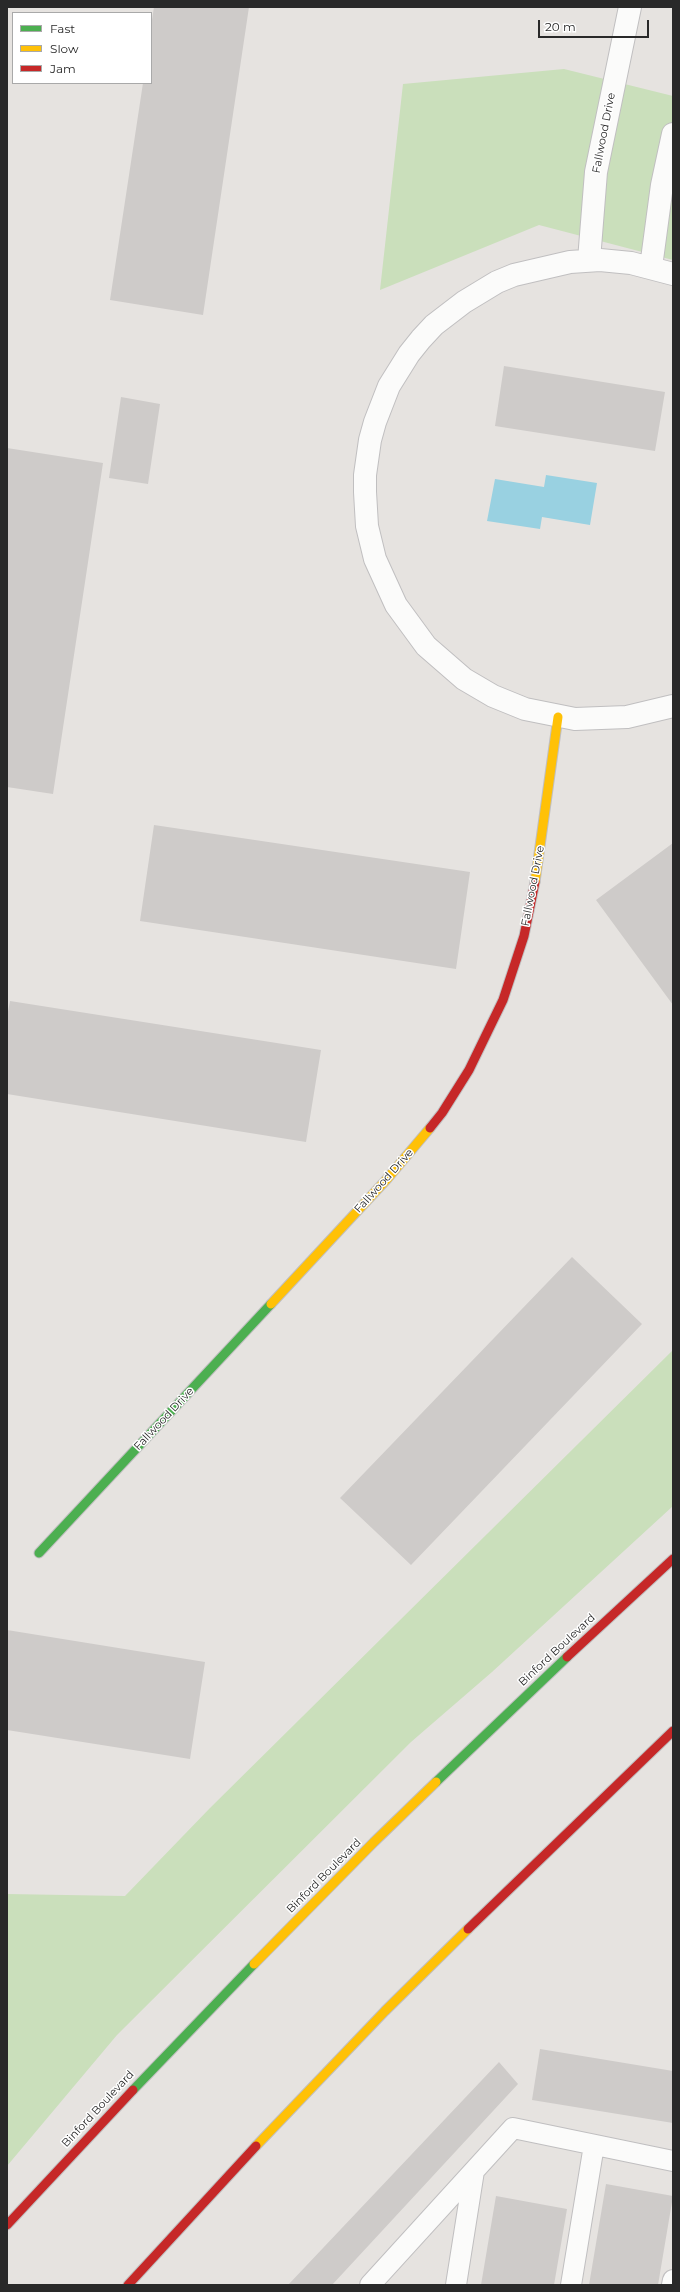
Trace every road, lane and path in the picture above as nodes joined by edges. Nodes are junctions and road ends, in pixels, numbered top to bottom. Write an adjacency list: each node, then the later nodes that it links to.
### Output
1 (630, 7): 3 (street, Fallwood Drive)
2 (673, 134): 4 (street)
3 (589, 260): 4 (street); 7 (street)
4 (652, 268): 5 (street)
5 (673, 274)
6 (673, 706): 7 (street)
7 (558, 716): 8 (main road, Fallwood Drive)
8 (39, 1553)
9 (673, 1559): 14 (main road, Binford Boulevard)
10 (673, 1731): 16 (main road)
11 (594, 2145): 12 (lane); 13 (lane); 19 (lane)
12 (673, 2161)
13 (474, 2171): 17 (lane); 18 (lane)
14 (7, 2225)
15 (673, 2280): 20 (lane)
16 (128, 2285)
17 (370, 2285)
18 (456, 2285)
19 (570, 2285)
20 (672, 2285)

